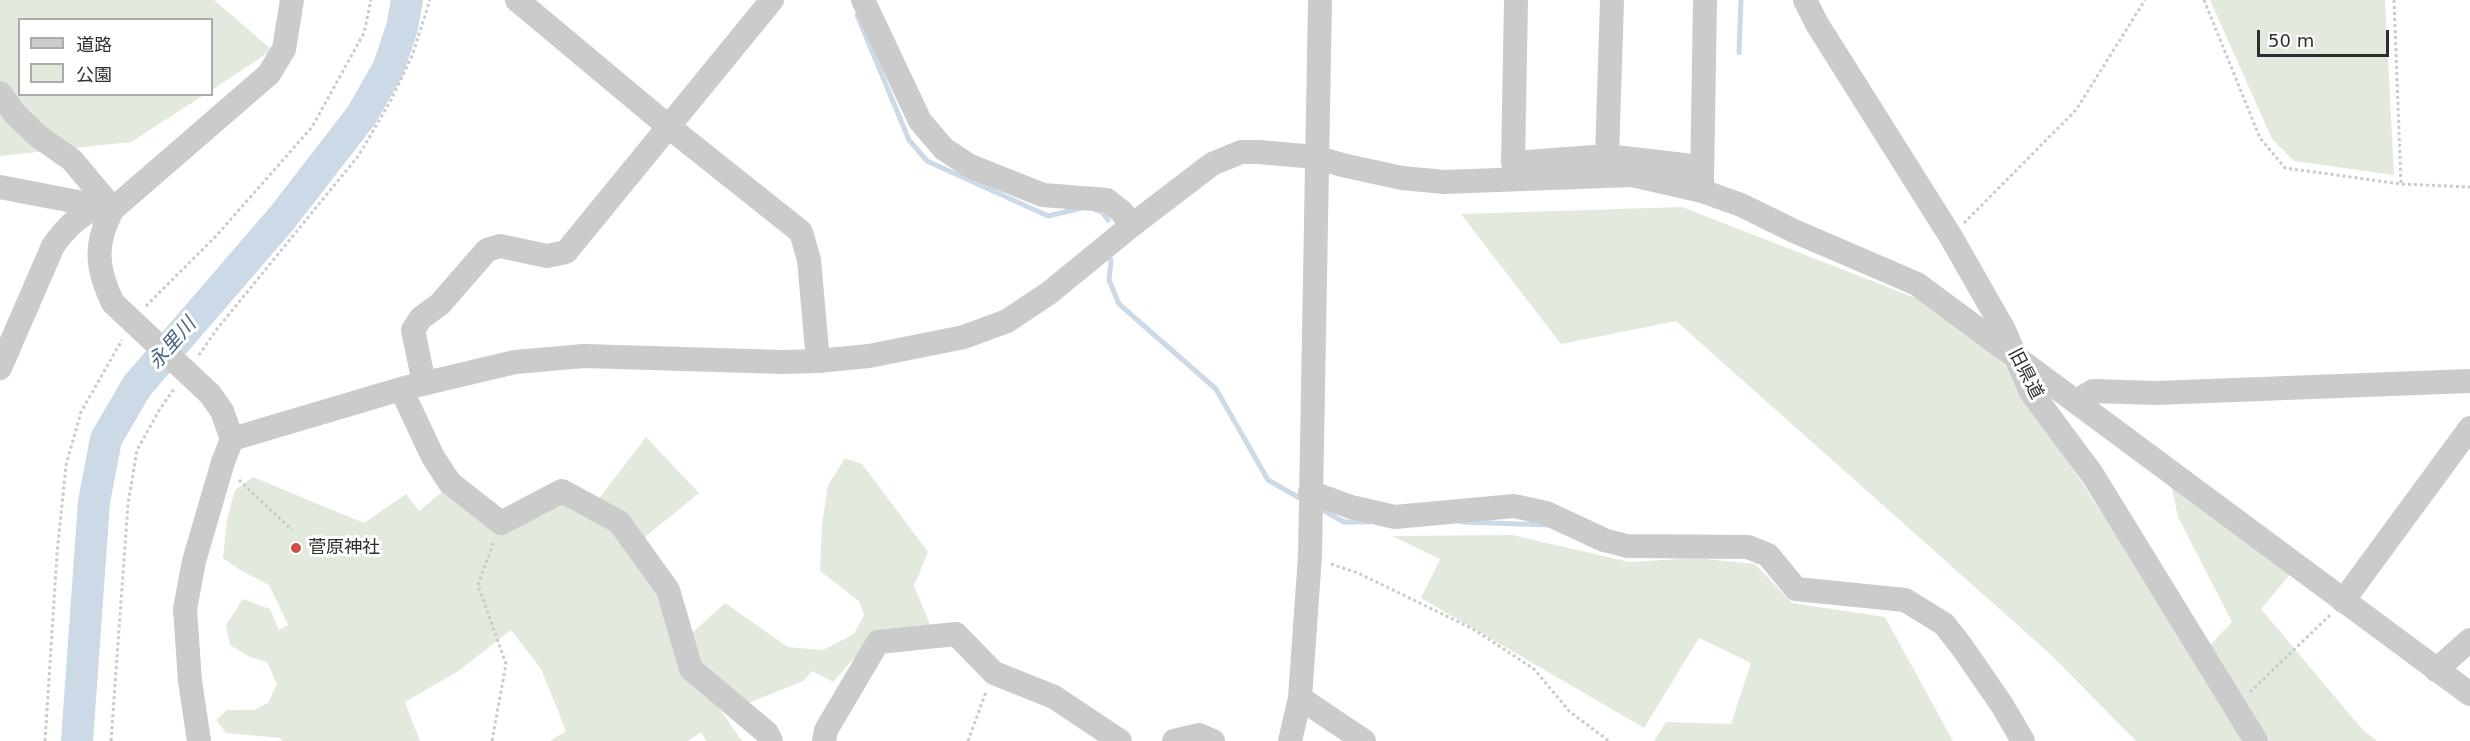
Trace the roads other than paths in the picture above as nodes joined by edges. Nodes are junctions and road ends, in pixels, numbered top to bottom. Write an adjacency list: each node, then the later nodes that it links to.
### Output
1 (292, 0): 16 (street)
2 (517, 0): 11 (street)
3 (772, 0): 11 (street)
4 (863, 0): 17 (street)
5 (1320, 0): 13 (street)
6 (1516, 0): 12 (street)
7 (1612, 0): 12 (street)
8 (1705, 0): 14 (street)
9 (1805, 0): 18 (street, 旧県道)
10 (0, 93): 16 (street)
11 (669, 127): 19 (street); 22 (street)
12 (1607, 156): 14 (street)
13 (1316, 157): 14 (street); 17 (street); 27 (street)
14 (1702, 179): 18 (street)
15 (0, 187): 16 (street)
16 (105, 207): 20 (street); 26 (street)
17 (1131, 226): 19 (street)
18 (2016, 357): 24 (street); 42 (street, 旧県道)
19 (818, 362): 22 (street)
20 (0, 368)
21 (2470, 381): 24 (street)
22 (424, 383): 23 (street)
23 (401, 389): 26 (street); 34 (street)
24 (2077, 401): 28 (street)
25 (2470, 428): 28 (street)
26 (232, 439): 33 (street)
27 (1310, 501): 32 (street); 41 (street)
28 (2343, 601): 30 (street)
29 (2470, 640): 30 (street)
30 (2436, 670): 31 (street)
31 (2470, 694)
32 (1300, 698): 39 (street); 40 (street)
33 (199, 741)
34 (771, 741)
35 (824, 741): 36 (street)
36 (1120, 741)
37 (1174, 741): 38 (street)
38 (1213, 741)
39 (1290, 741)
40 (1364, 741)
41 (2023, 741)
42 (2256, 741)

